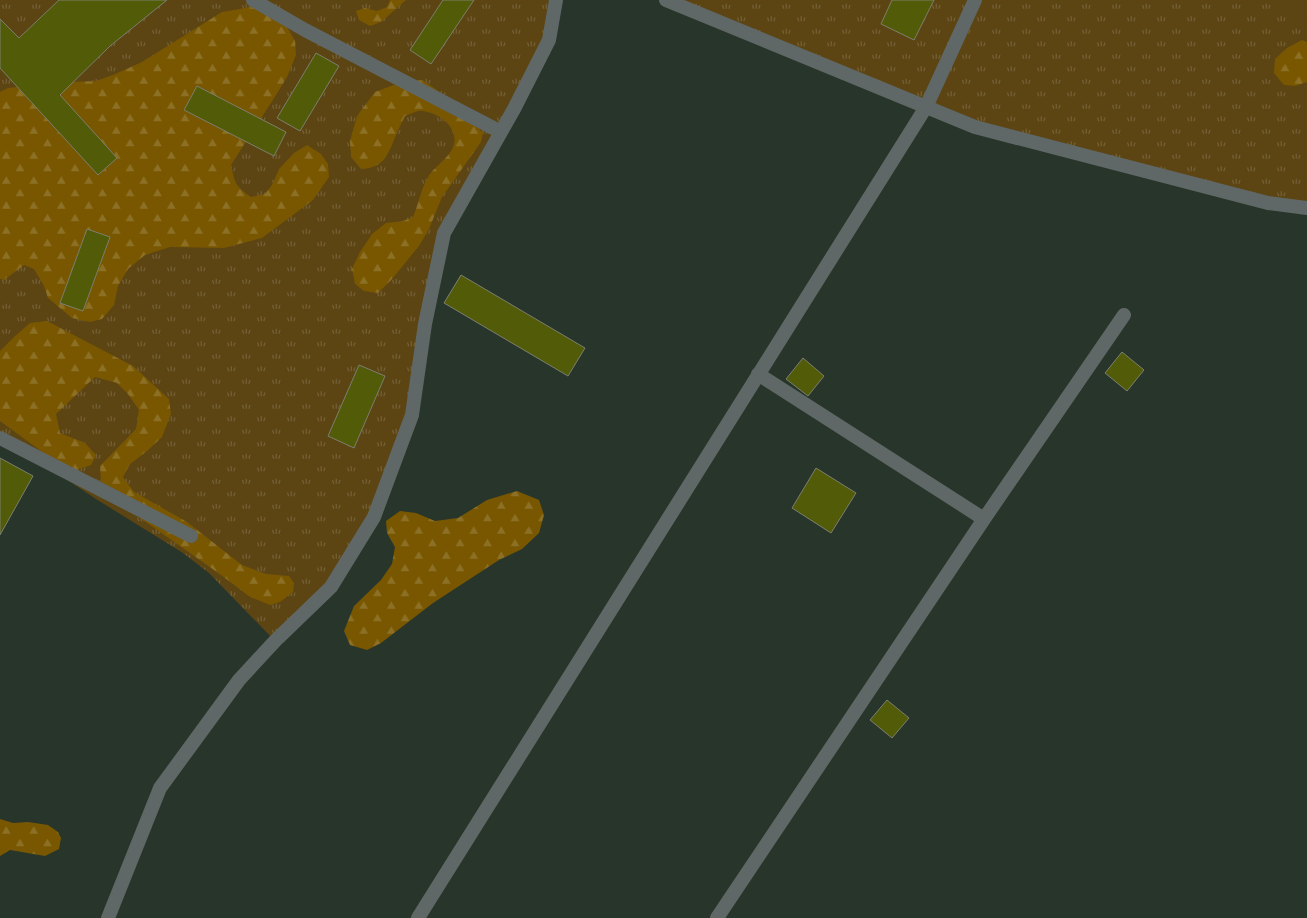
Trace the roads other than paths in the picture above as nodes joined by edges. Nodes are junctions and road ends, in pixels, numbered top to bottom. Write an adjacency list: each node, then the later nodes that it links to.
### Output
1 (253, 0): 6 (lane)
2 (556, 0): 6 (lane)
3 (666, 0): 5 (lane)
4 (975, 0): 5 (lane)
5 (926, 106): 7 (lane); 9 (lane)
6 (501, 132): 13 (lane)
7 (1307, 208)
8 (1124, 315): 11 (lane)
9 (758, 374): 11 (lane); 14 (lane)
10 (0, 438): 12 (lane)
11 (984, 519): 15 (lane)
12 (190, 536)
13 (108, 918)
14 (418, 918)
15 (717, 918)

